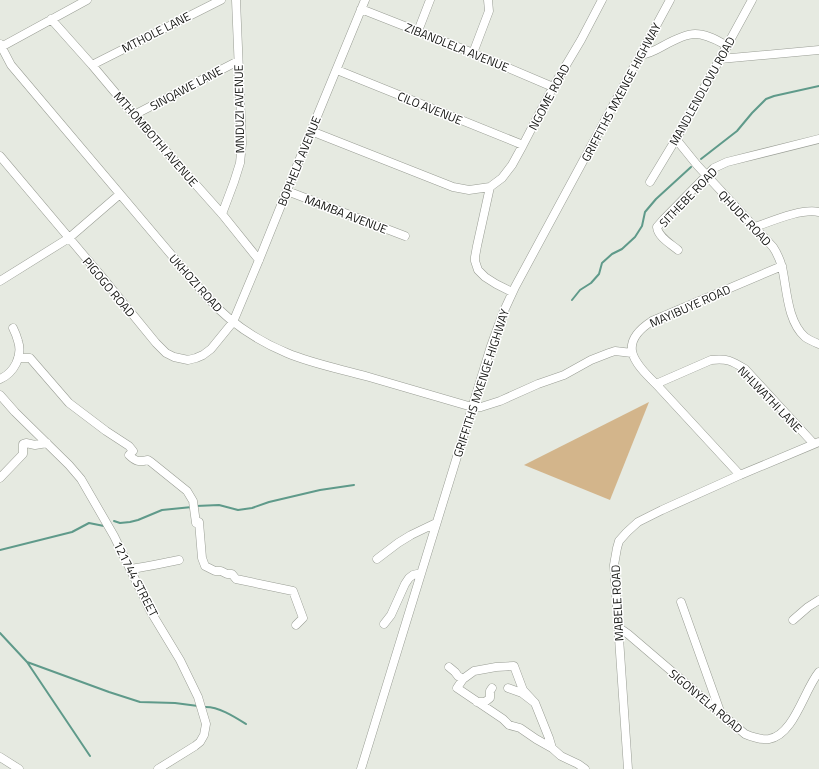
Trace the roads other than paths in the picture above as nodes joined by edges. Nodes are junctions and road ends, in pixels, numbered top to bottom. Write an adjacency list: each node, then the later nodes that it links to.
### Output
1 (87, 0): 11 (street)
2 (221, 0): 20 (street, MTHOLE LANE)
3 (236, 0): 19 (street, MNDUZI AVENUE)
4 (365, 0): 10 (street, BOPHELA AVENUE)
5 (430, 0): 12 (street)
6 (488, 0): 16 (street)
7 (602, 0): 22 (street, NGOME ROAD)
8 (670, 0): 17 (street, GRIFFITHS MXENGE HIGHWAY)
9 (752, 0): 14 (street, MANDLENDLOVU ROAD)
10 (361, 9): 12 (street, ZIBANDLELA AVENUE); 21 (street, BOPHELA AVENUE)
11 (51, 19): 13 (street); 20 (street, MTHOMBOTHI AVENUE)
12 (418, 31): 16 (street, ZIBANDLELA AVENUE)
13 (1, 45): 33 (street, UKHOZI ROAD)
14 (728, 46): 17 (street); 18 (street, MANDLENDLOVU ROAD)
15 (819, 50): 18 (street)
16 (473, 53): 22 (street, ZIBANDLELA AVENUE)
17 (640, 55): 43 (street, GRIFFITHS MXENGE HIGHWAY)
18 (720, 59): 25 (street, MANDLENDLOVU ROAD)
19 (238, 61): 23 (street, SINQAWE LANE); 35 (street, MNDUZI AVENUE)
20 (92, 65): 23 (street, MTHOMBOTHI AVENUE)
21 (337, 70): 24 (street, BOPHELA AVENUE); 27 (street, CILO AVENUE)
22 (552, 87): 27 (street, NGOME ROAD)
23 (134, 115): 35 (street, MTHOMBOTHI AVENUE)
24 (311, 131): 31 (street); 32 (street, BOPHELA AVENUE)
25 (676, 139): 29 (street, QHUDE ROAD); 30 (street, MANDLENDLOVU ROAD)
26 (819, 139): 29 (street, SITHEBE ROAD)
27 (524, 145): 31 (street, NGOME ROAD)
28 (0, 156): 38 (street, PIGOGO ROAD)
29 (706, 176): 36 (street, QHUDE ROAD); 39 (street, SITHEBE ROAD)
30 (650, 182)
31 (490, 187): 43 (street)
32 (287, 191): 37 (street, MAMBA AVENUE); 40 (street, BOPHELA AVENUE)
33 (120, 194): 38 (street); 44 (street, UKHOZI ROAD)
34 (819, 212): 36 (street)
35 (222, 214): 40 (street, MTHOMBOTHI AVENUE)
36 (755, 227): 41 (street, QHUDE ROAD)
37 (404, 236)
38 (69, 238): 42 (street); 44 (street, PIGOGO ROAD)
39 (678, 250)
40 (259, 260): 44 (street, BOPHELA AVENUE)
41 (782, 266): 46 (street, QHUDE ROAD); 47 (street, MAYIBUYE ROAD)
42 (1, 278)
43 (512, 292): 52 (street, GRIFFITHS MXENGE HIGHWAY)
44 (233, 322): 52 (street, UKHOZI ROAD)
45 (14, 328): 48 (street)
46 (819, 344)
47 (632, 353): 50 (street); 52 (street)
48 (18, 358): 49 (street); 66 (street)
49 (0, 379)
50 (656, 384): 54 (street, NHLWATHI LANE); 55 (street)
51 (0, 395): 53 (street, 121744 STREET)
52 (472, 407): 57 (street, GRIFFITHS MXENGE HIGHWAY)
53 (47, 443): 56 (street); 60 (street, 121744 STREET)
54 (816, 443): 55 (street, MABELE ROAD)
55 (740, 475): 67 (street, MABELE ROAD)
56 (0, 478)
57 (436, 523): 58 (street); 61 (street, GRIFFITHS MXENGE HIGHWAY)
58 (377, 559)
59 (179, 560): 60 (street)
60 (130, 568): 79 (street, 121744 STREET)
61 (421, 572): 65 (street); 80 (street, GRIFFITHS MXENGE HIGHWAY)
62 (819, 600): 64 (street)
63 (681, 602): 75 (street)
64 (793, 620)
65 (384, 624)
66 (296, 625)
67 (618, 627): 75 (street, SIGONYELA ROAD); 82 (street, MABELE ROAD)
68 (449, 667): 70 (street)
69 (819, 672): 75 (street, SIGONYELA ROAD)
70 (463, 679): 73 (street); 74 (street)
71 (492, 688): 73 (street)
72 (508, 688): 74 (street)
73 (477, 702): 76 (street)
74 (536, 703): 76 (street)
75 (722, 715)
76 (552, 748): 81 (street)
77 (0, 757): 78 (street)
78 (19, 769)
79 (158, 769)
80 (361, 769)
81 (585, 769)
82 (628, 769)

